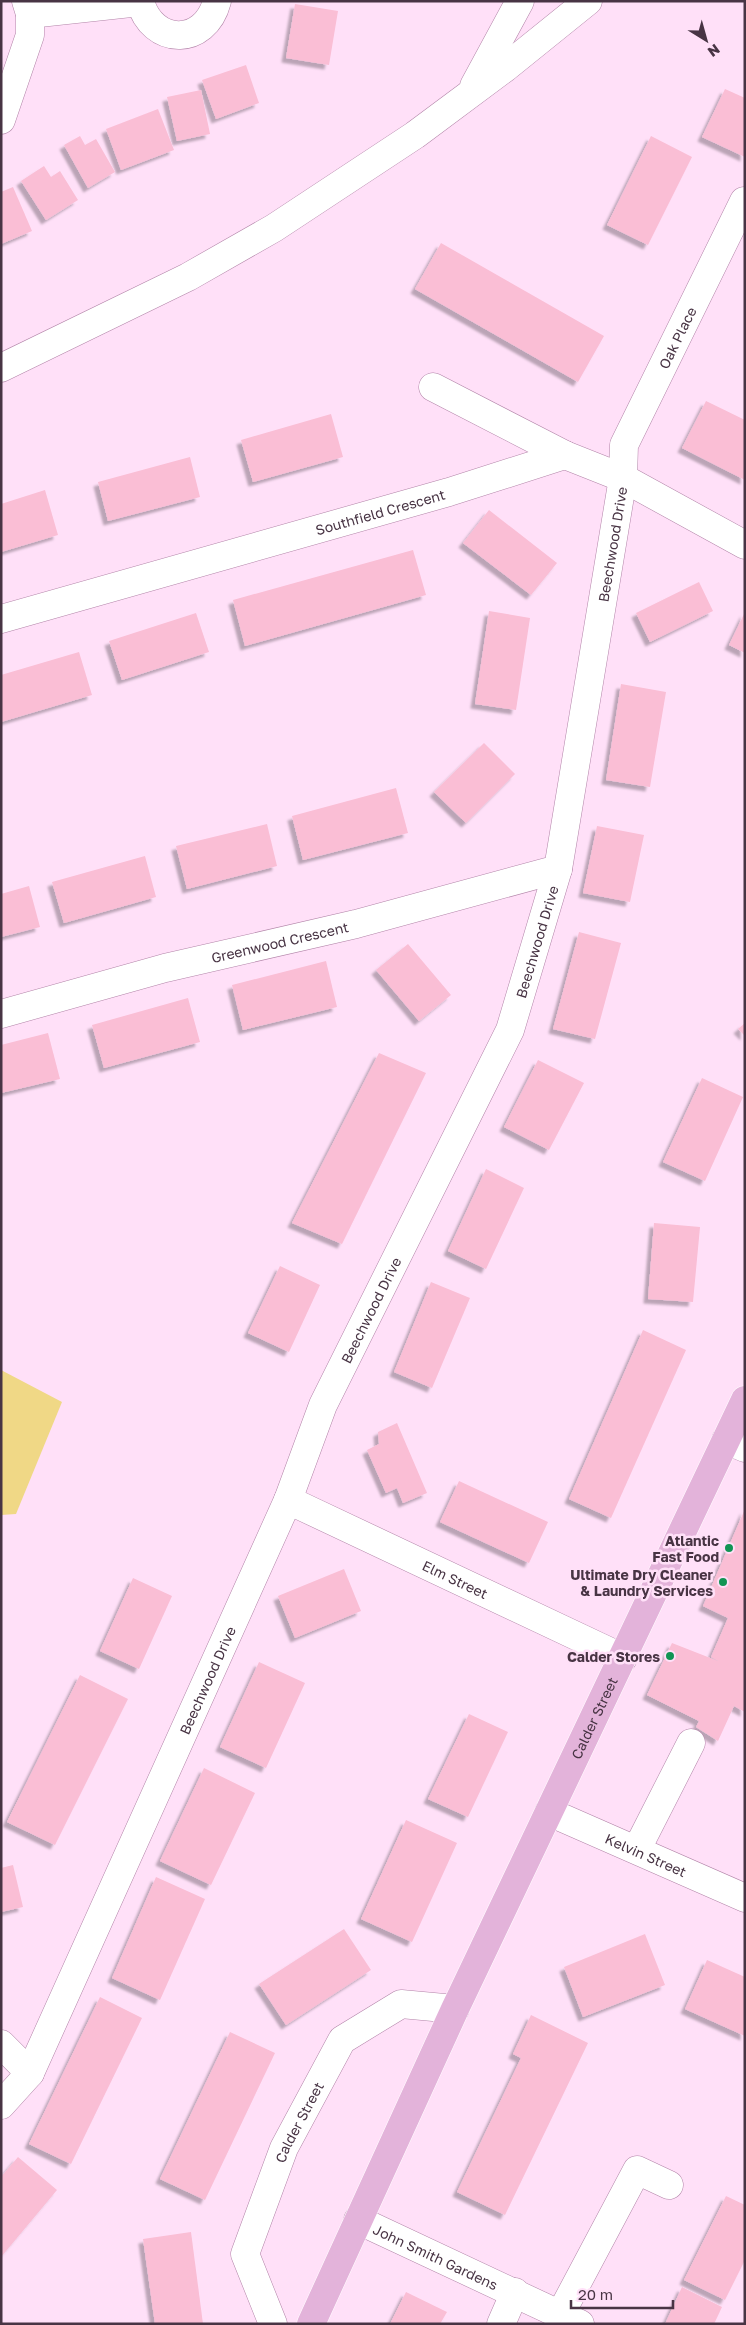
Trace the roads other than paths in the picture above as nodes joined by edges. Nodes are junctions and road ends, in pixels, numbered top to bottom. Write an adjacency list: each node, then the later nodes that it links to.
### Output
1 (217, 1): 4 (street)
2 (520, 1): 6 (street)
3 (588, 1): 6 (street)
4 (140, 2): 5 (street)
5 (28, 8): 7 (street)
6 (470, 94): 9 (street)
7 (1, 120)
8 (744, 201): 12 (street, Oak Place)
9 (1, 368)
10 (433, 386): 11 (street)
11 (565, 456): 12 (street); 14 (street, Southfield Crescent)
12 (623, 478): 13 (street); 15 (street, Beechwood Drive)
13 (745, 545)
14 (1, 619)
15 (558, 869): 16 (street, Greenwood Crescent); 19 (street, Beechwood Drive)
16 (1, 1014)
17 (745, 1400): 18 (main road, Calder Street)
18 (736, 1444): 20 (main road, Calder Street)
19 (288, 1500): 20 (street, Elm Street); 27 (street, Beechwood Drive)
20 (623, 1658): 22 (main road, Calder Street)
21 (691, 1743): 23 (street)
22 (549, 1812): 23 (street, Kelvin Street); 25 (main road, Calder Street)
23 (637, 1849): 24 (street, Kelvin Street)
24 (745, 1898)
25 (455, 2009): 30 (main road, Calder Street); 33 (street, Calder Street)
26 (1, 2044): 27 (street)
27 (30, 2073): 28 (street, Beechwood Drive)
28 (1, 2105)
29 (669, 2184): 32 (street, John Smith Gardens)
30 (358, 2220): 31 (street, John Smith Gardens); 34 (main road, Calder Street)
31 (515, 2292): 32 (street, John Smith Gardens); 35 (street, John Smith Gardens)
32 (570, 2319)
33 (273, 2324)
34 (310, 2324)
35 (500, 2324)

